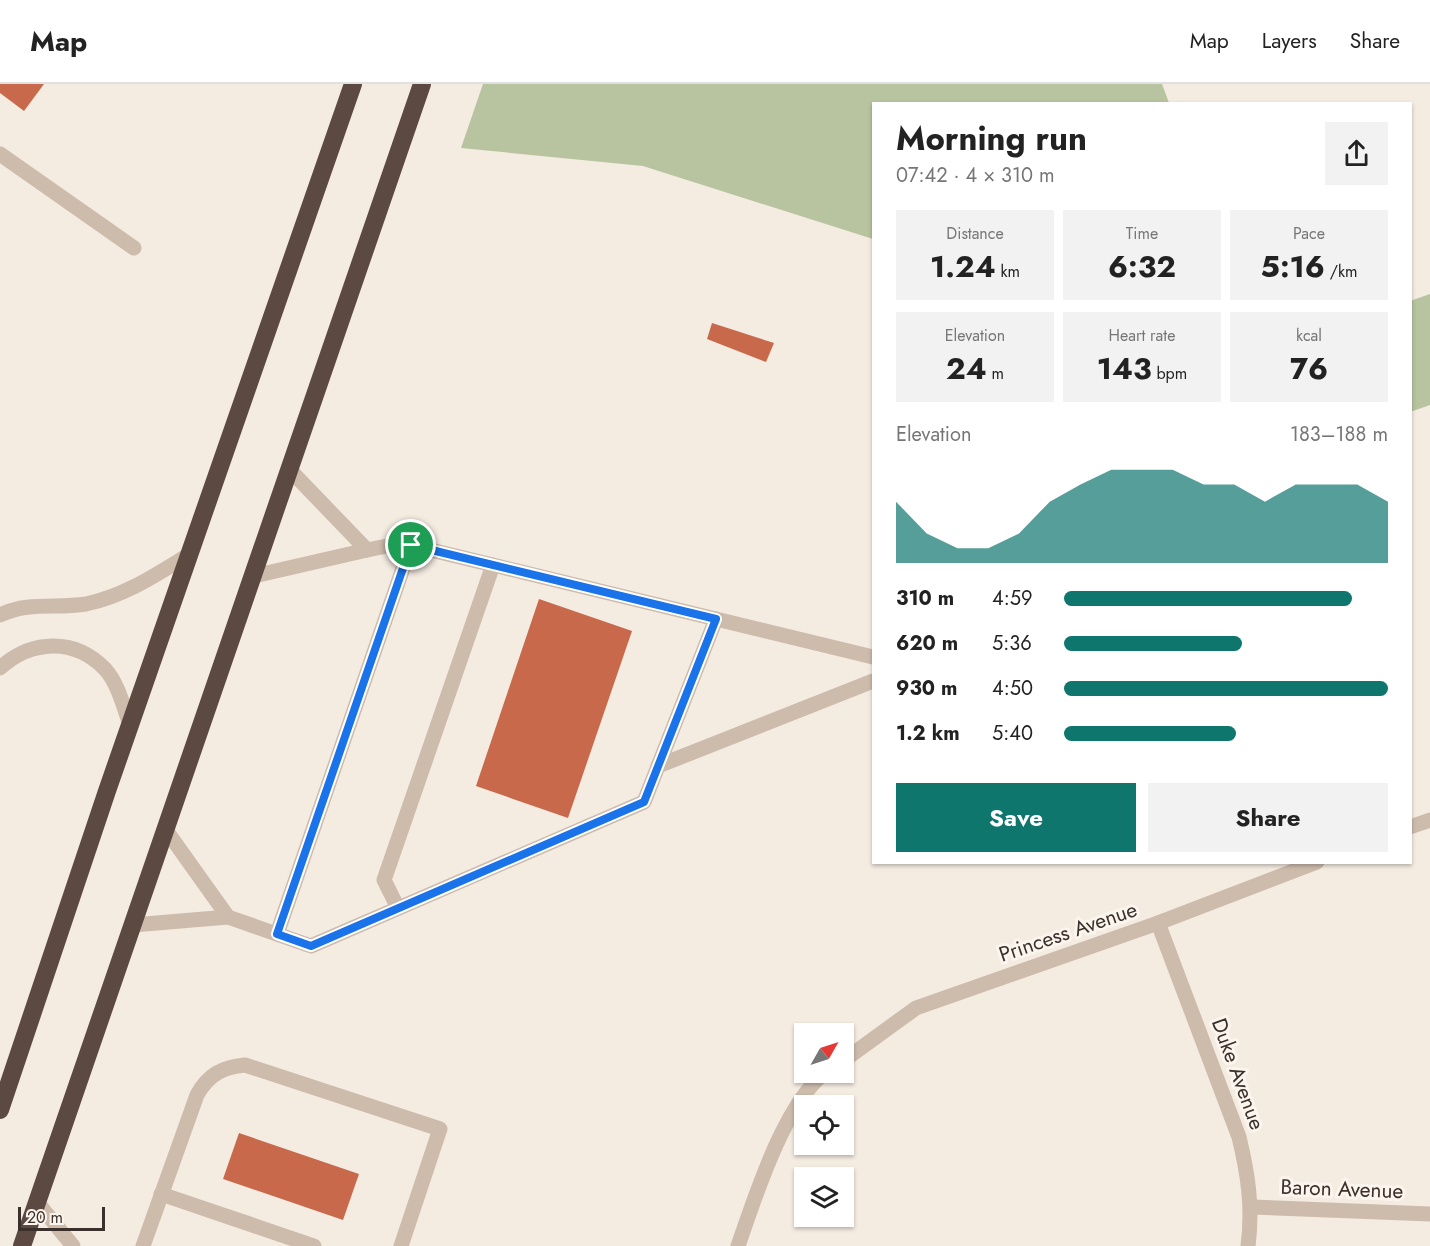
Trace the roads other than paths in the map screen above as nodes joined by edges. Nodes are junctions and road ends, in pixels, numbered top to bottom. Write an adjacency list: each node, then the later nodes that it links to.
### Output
1 (353, 84): 8 (highway)
2 (422, 84): 5 (highway)
3 (0, 154): 4 (street)
4 (134, 248)
5 (290, 471): 7 (street); 10 (highway)
6 (411, 545): 7 (street); 9 (street); 26 (street)
7 (367, 550): 10 (street)
8 (190, 554): 11 (street); 16 (highway)
9 (493, 565): 12 (street); 22 (street)
10 (254, 576): 20 (highway)
11 (0, 615)
12 (716, 619): 13 (street); 17 (street)
13 (872, 657)
14 (0, 668): 16 (street)
15 (872, 681): 17 (street)
16 (130, 725): 29 (highway)
17 (658, 766): 22 (street)
18 (1430, 820): 19 (street)
19 (1412, 826)
20 (166, 830): 23 (street); 25 (highway)
21 (1312, 864): 24 (street, Princess Avenue)
22 (398, 908): 26 (street)
23 (228, 917): 25 (street); 26 (street)
24 (1158, 923): 27 (street, Princess Avenue); 32 (street, Duke Avenue)
25 (133, 925): 31 (highway)
26 (277, 934)
27 (854, 1053)
28 (812, 1083): 39 (street)
29 (0, 1110)
30 (161, 1194): 36 (street); 37 (street); 38 (street)
31 (38, 1202): 34 (highway); 35 (street)
32 (1251, 1207): 33 (street, Baron Avenue); 40 (street, Duke Avenue)
33 (1430, 1214)
34 (22, 1246)
35 (73, 1246)
36 (143, 1246)
37 (314, 1246)
38 (401, 1246)
39 (738, 1246)
40 (1248, 1246)

